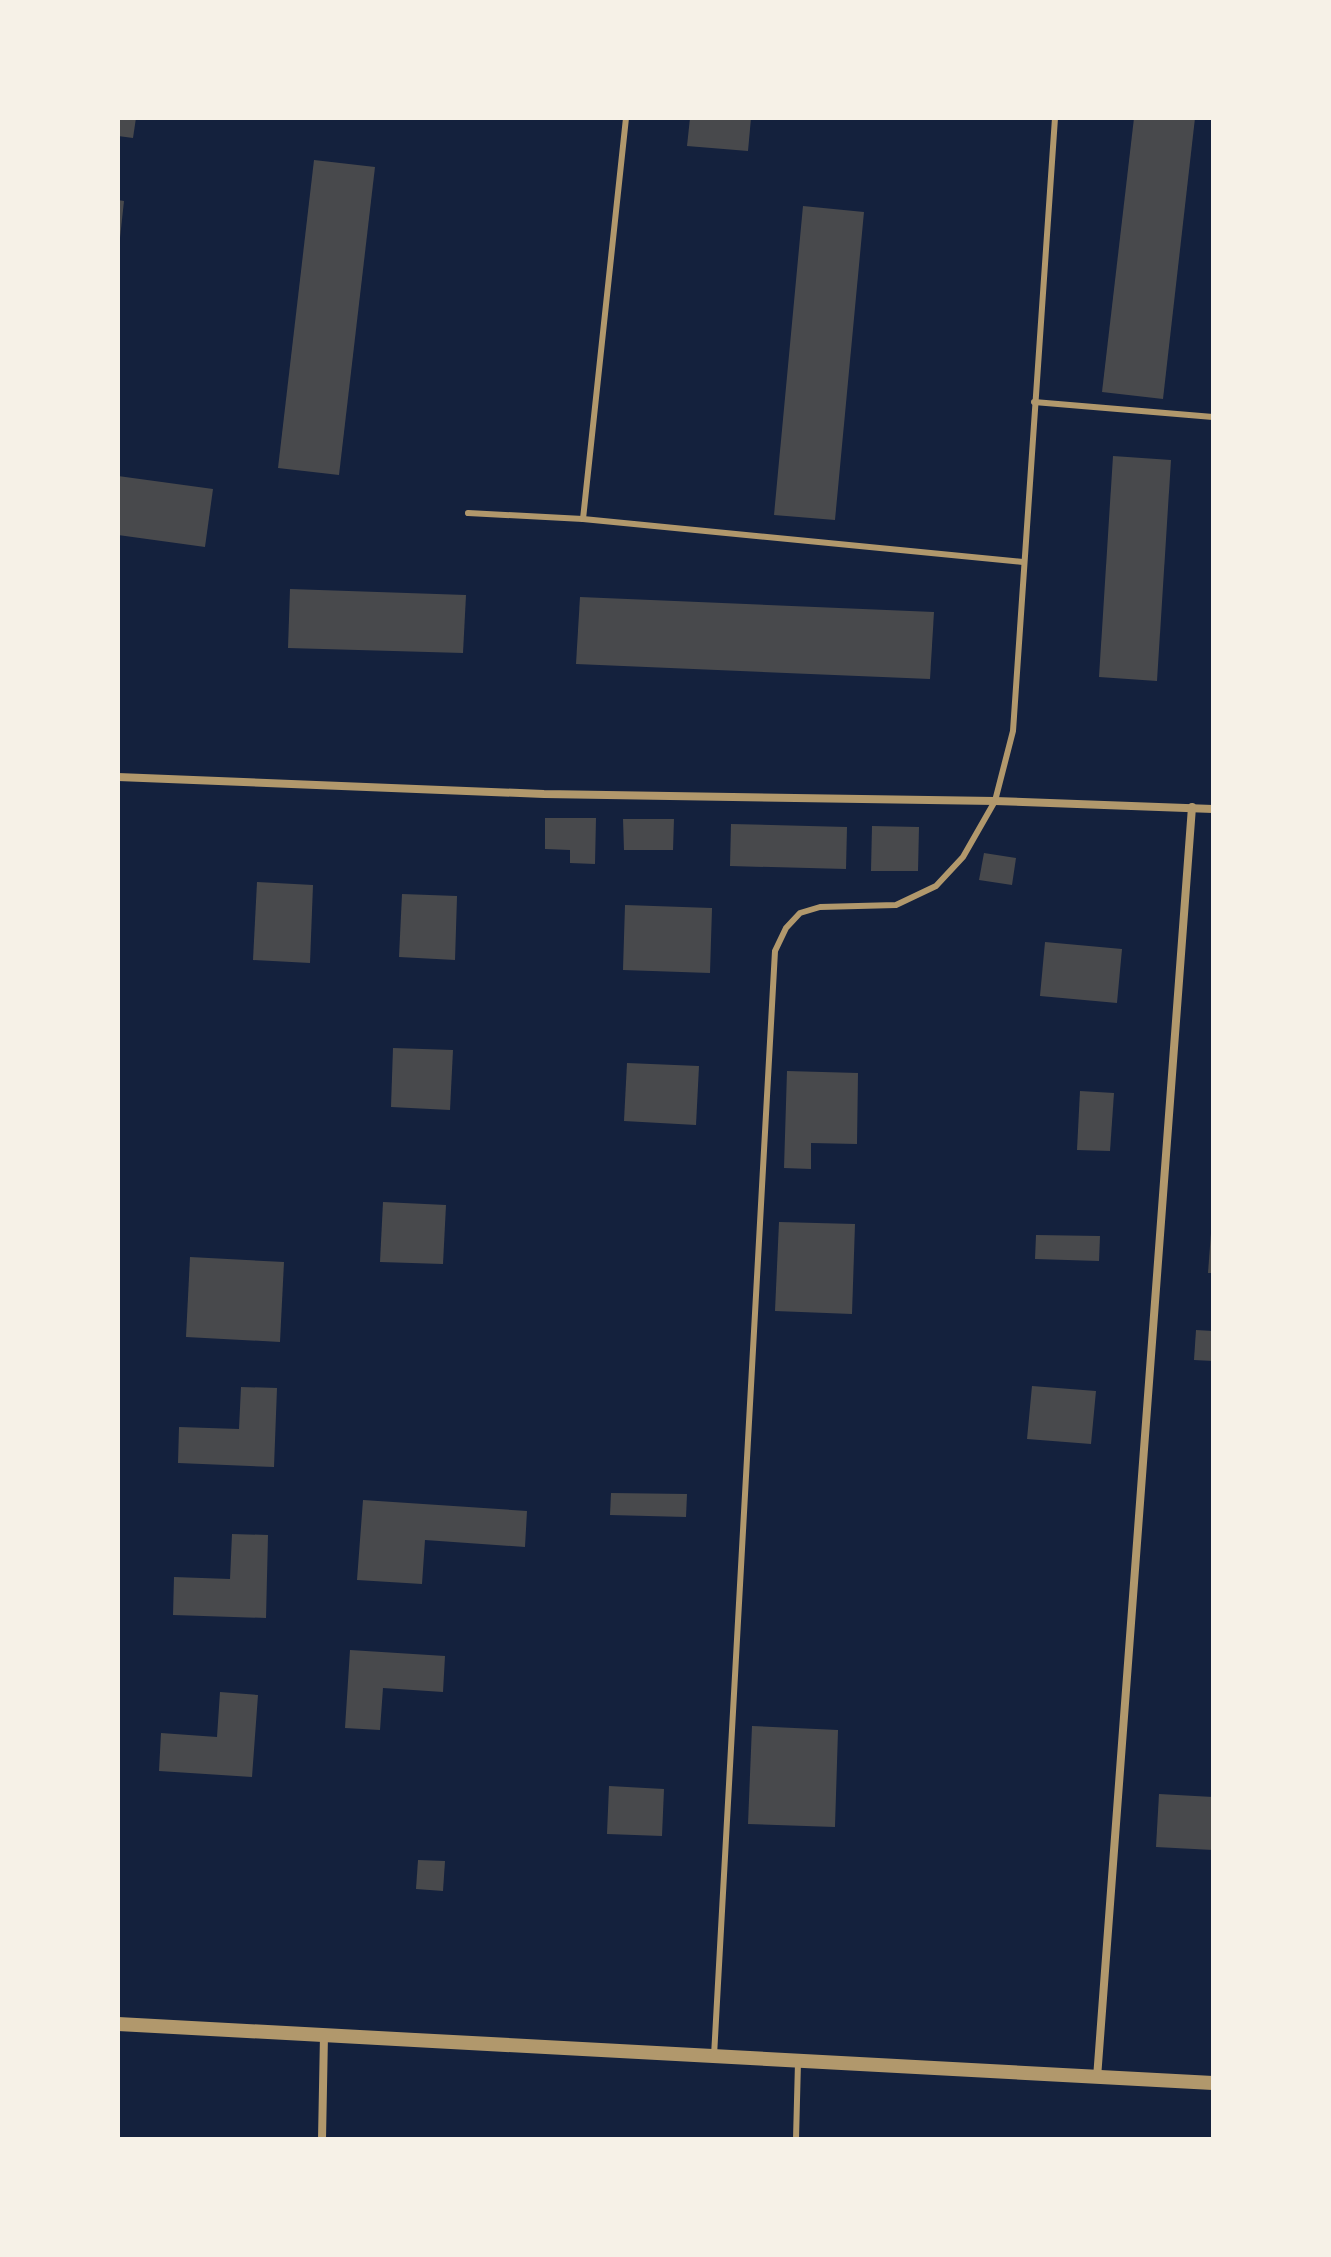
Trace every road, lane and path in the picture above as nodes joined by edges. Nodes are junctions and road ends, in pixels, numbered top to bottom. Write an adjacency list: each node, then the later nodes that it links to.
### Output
1 (626, 118): 6 (lane)
2 (1055, 118): 3 (lane)
3 (1034, 402): 4 (lane); 7 (lane)
4 (1213, 417)
5 (468, 513): 6 (lane)
6 (583, 519): 7 (lane)
7 (1023, 562): 9 (lane)
8 (118, 777): 9 (street)
9 (995, 801): 10 (street); 14 (lane)
10 (1192, 807): 11 (street); 16 (street)
11 (1213, 809)
12 (118, 2024): 13 (street)
13 (324, 2035): 14 (street); 18 (street)
14 (714, 2057): 15 (street)
15 (798, 2062): 16 (street); 19 (lane)
16 (1097, 2078): 17 (street)
17 (1213, 2083)
18 (322, 2139)
19 (796, 2139)

